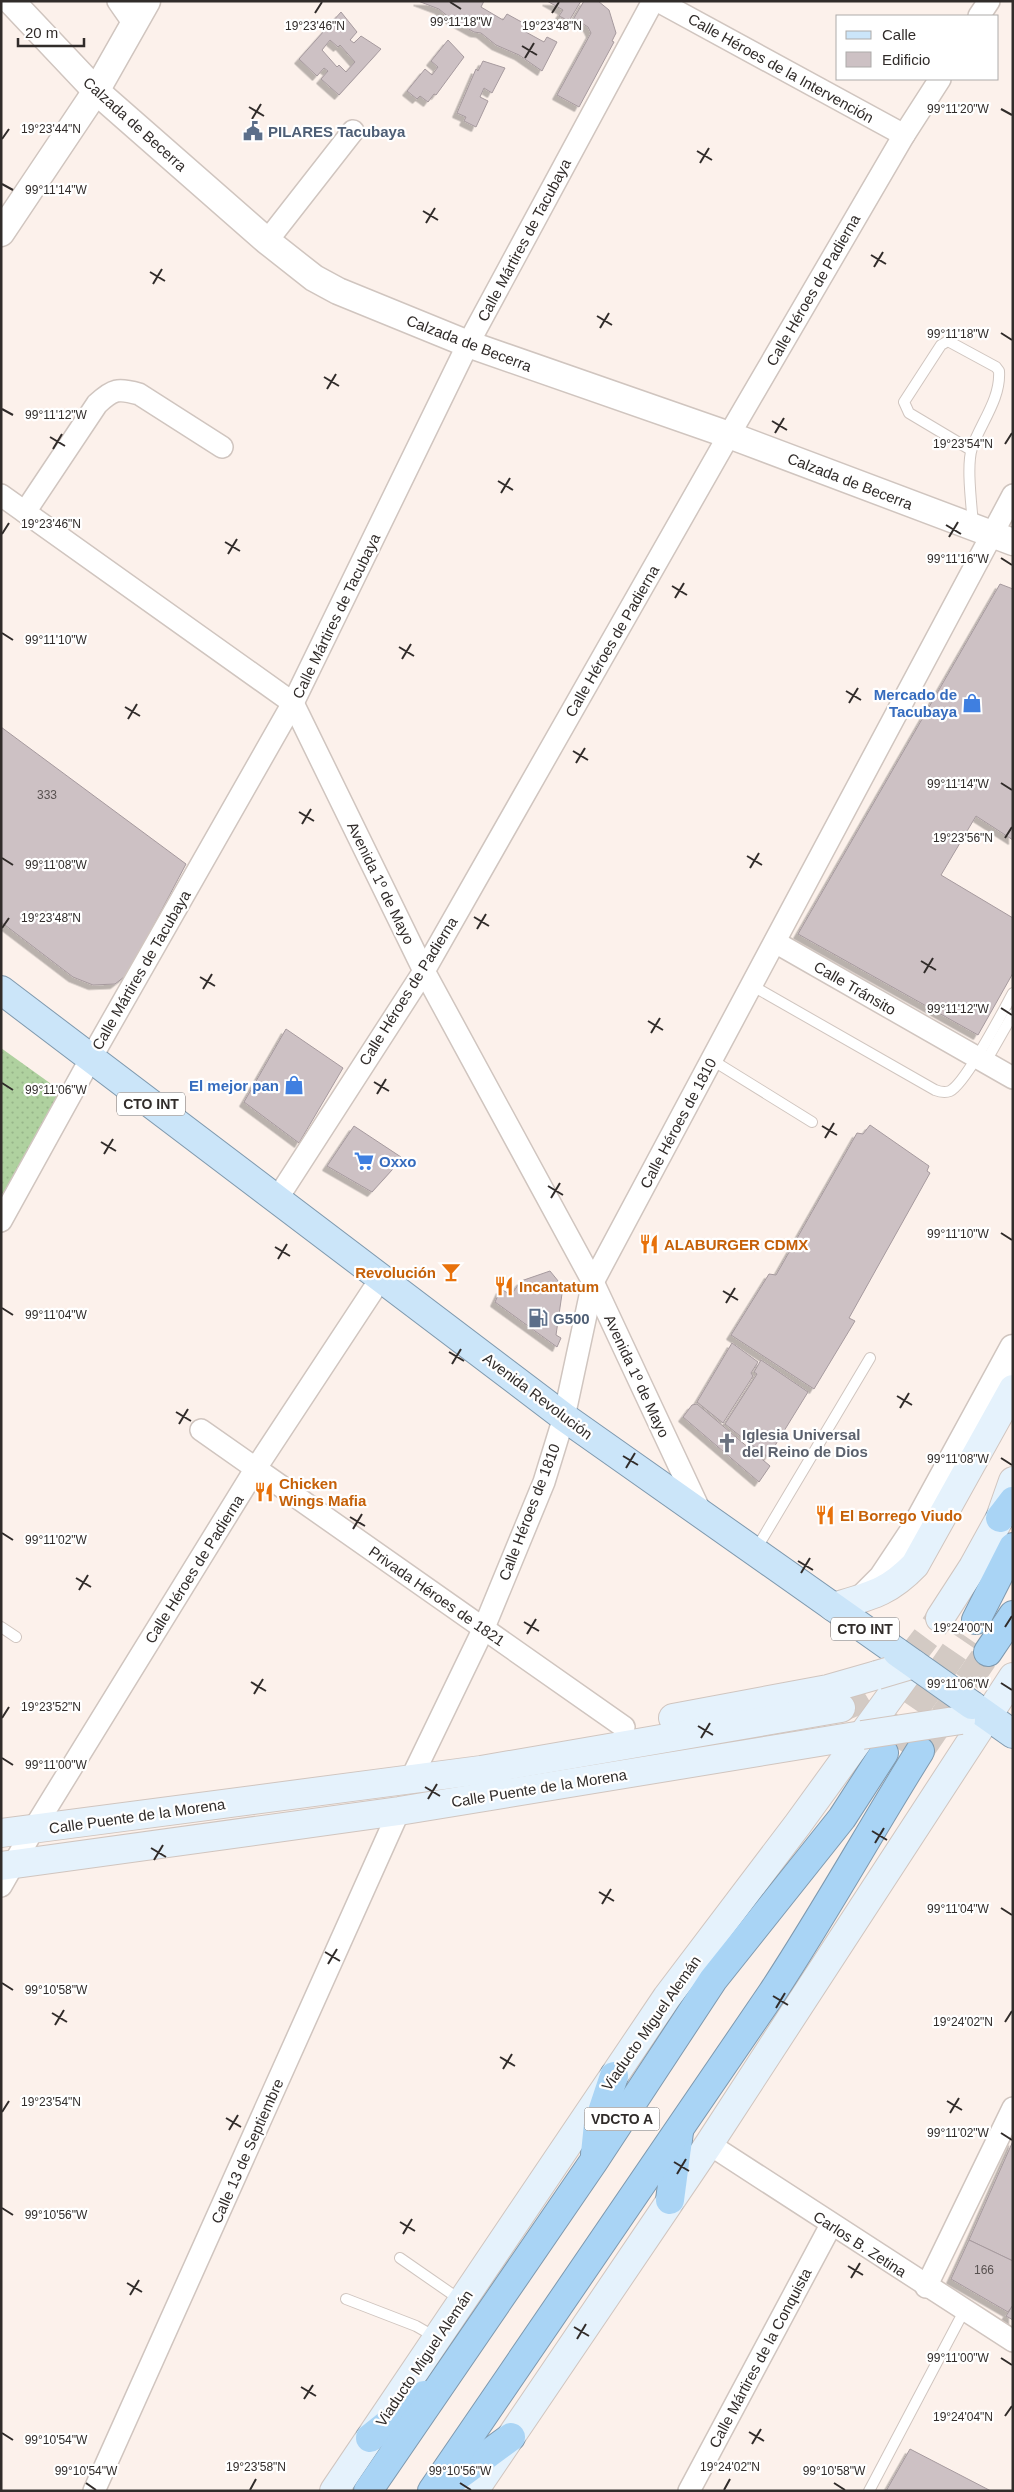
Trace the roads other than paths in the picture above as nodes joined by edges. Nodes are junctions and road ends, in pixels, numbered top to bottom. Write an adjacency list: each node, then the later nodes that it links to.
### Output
1 (11, 1): 10 (street, Calzada de Becerra)
2 (118, 1): 8 (street)
3 (147, 1): 8 (street)
4 (653, 1): 15 (street, Calle Mártires de Tacubaya)
5 (658, 1): 12 (street, Calle Héroes de la Intervención)
6 (989, 1): 7 (street)
7 (981, 15)
8 (134, 24): 10 (street)
9 (939, 80): 12 (street, Calle Héroes de Padierna)
10 (96, 91): 13 (street); 14 (street, Calzada de Becerra)
11 (353, 131): 14 (street)
12 (904, 135): 16 (street, Calle Héroes de Padierna)
13 (1, 233)
14 (267, 241): 15 (street, Calzada de Becerra)
15 (468, 344): 16 (street, Calzada de Becerra); 23 (street, Calle Mártires de Tacubaya)
16 (729, 435): 22 (street, Calzada de Becerra); 25 (street, Calle Héroes de Padierna)
17 (222, 447): 21 (street)
18 (971, 450): 18 (lane); 22 (lane)
19 (1, 495): 21 (street, Avenida 1º de Mayo)
20 (1013, 495): 22 (street, Calle Héroes de 1810)
21 (25, 512): 23 (street, Avenida 1º de Mayo)
22 (992, 535): 24 (street, Calle Héroes de 1810)
23 (293, 703): 25 (street, Avenida 1º de Mayo); 30 (street, Calle Mártires de Tacubaya)
24 (775, 942): 26 (street, Calle Héroes de 1810); 32 (street, Calle Tránsito)
25 (424, 971): 35 (street, Calle Héroes de Padierna); 38 (street, Avenida 1º de Mayo)
26 (751, 985): 31 (street, Calle Héroes de 1810); 32 (lane)
27 (1, 990): 30 (main road, Avenida Revolución / CTO INT)
28 (1013, 993): 32 (lane)
29 (1013, 1014): 32 (lane)
30 (91, 1058): 35 (main road, Avenida Revolución / CTO INT); 36 (street, Calle Mártires de Tacubaya)
31 (712, 1060): 34 (lane); 38 (street, Calle Héroes de 1810)
32 (981, 1060): 33 (street, Calle Tránsito)
33 (1013, 1078)
34 (812, 1122)
35 (277, 1199): 37 (main road, Avenida Revolución / CTO INT)
36 (3, 1213)
37 (381, 1278): 42 (main road, Avenida Revolución / CTO INT); 44 (street, Calle Héroes de Padierna)
38 (593, 1282): 42 (street, Calle Héroes de 1810); 47 (street, Avenida 1º de Mayo)
39 (1013, 1348): 51 (street)
40 (870, 1358): 49 (lane)
41 (1013, 1389): 51 (main road)
42 (564, 1417): 47 (main road, Avenida Revolución / CTO INT); 56 (street, Calle Héroes de 1810)
43 (201, 1430): 44 (street, Privada Héroes de 1821)
44 (256, 1468): 56 (street, Privada Héroes de 1821); 71 (street, Calle Héroes de Padierna)
45 (1013, 1481): 46 (main road)
46 (1006, 1510): 53 (main road)
47 (702, 1515): 49 (main road, Avenida Revolución / CTO INT)
48 (1013, 1547): 50 (highway)
49 (755, 1552): 52 (main road, Avenida Revolución / CTO INT)
50 (1013, 1571)
51 (862, 1598): 52 (main road)
52 (833, 1607): 59 (main road, Avenida Revolución / CTO INT)
53 (940, 1618)
54 (1010, 1622): 58 (highway)
55 (1, 1627): 57 (lane)
56 (484, 1630): 63 (street, Privada Héroes de 1821); 69 (street, Calle Héroes de 1810)
57 (16, 1637)
58 (988, 1652)
59 (906, 1658): 62 (main road, Avenida Revolución / CTO INT, bridge); 63 (main road, Calle Puente de la Morena, bridge); 65 (main road, Viaducto Miguel Alemán)
60 (1013, 1677): 62 (main road)
61 (842, 1708): 68 (main road, Calle Puente de la Morena)
62 (973, 1713): 64 (main road, Avenida Revolución / CTO INT); 65 (main road, Calle Puente de la Morena, bridge); 77 (main road)
63 (624, 1726): 68 (main road, Calle Puente de la Morena)
64 (1013, 1734)
65 (856, 1739): 70 (main road, Calle Puente de la Morena); 74 (main road, Viaducto Miguel Alemán)
66 (920, 1751): 76 (highway, VDCTO A)
67 (884, 1753): 78 (highway, Viaducto Miguel Alemán / VDCTO A)
68 (481, 1770): 69 (main road, Calle Puente de la Morena)
69 (411, 1779): 71 (main road, Calle Puente de la Morena)
70 (399, 1811): 73 (main road, Calle Puente de la Morena); 91 (street, Calle 13 de Septiembre)
71 (32, 1830): 72 (main road, Calle Puente de la Morena); 73 (street, Calle Héroes de Padierna)
72 (1, 1833)
73 (5, 1872)
74 (614, 2076): 78 (highway); 84 (main road, Viaducto Miguel Alemán)
75 (1013, 2108): 82 (street)
76 (679, 2128): 79 (highway); 94 (highway, VDCTO A)
77 (709, 2144): 79 (main road); 80 (street, Carlos B. Zetina)
78 (594, 2161): 88 (highway, Viaducto Miguel Alemán / VDCTO A)
79 (670, 2200): 89 (main road)
80 (831, 2224): 82 (street, Carlos B. Zetina); 97 (street, Calle Mártires de la Conquista)
81 (400, 2258): 84 (lane)
82 (926, 2287): 85 (street, Carlos B. Zetina)
83 (346, 2299): 86 (lane)
84 (462, 2302): 86 (main road, Viaducto Miguel Alemán)
85 (964, 2311): 87 (street, Carlos B. Zetina); 98 (lane)
86 (437, 2338): 90 (main road, Viaducto Miguel Alemán)
87 (1013, 2341)
88 (450, 2373): 90 (highway); 93 (highway, Viaducto Miguel Alemán / VDCTO A)
89 (511, 2437): 95 (highway); 96 (main road)
90 (370, 2438): 92 (main road, Viaducto Miguel Alemán)
91 (94, 2491)
92 (334, 2491)
93 (368, 2491)
94 (432, 2491)
95 (438, 2491)
96 (474, 2491)
97 (689, 2491)
98 (869, 2491)

